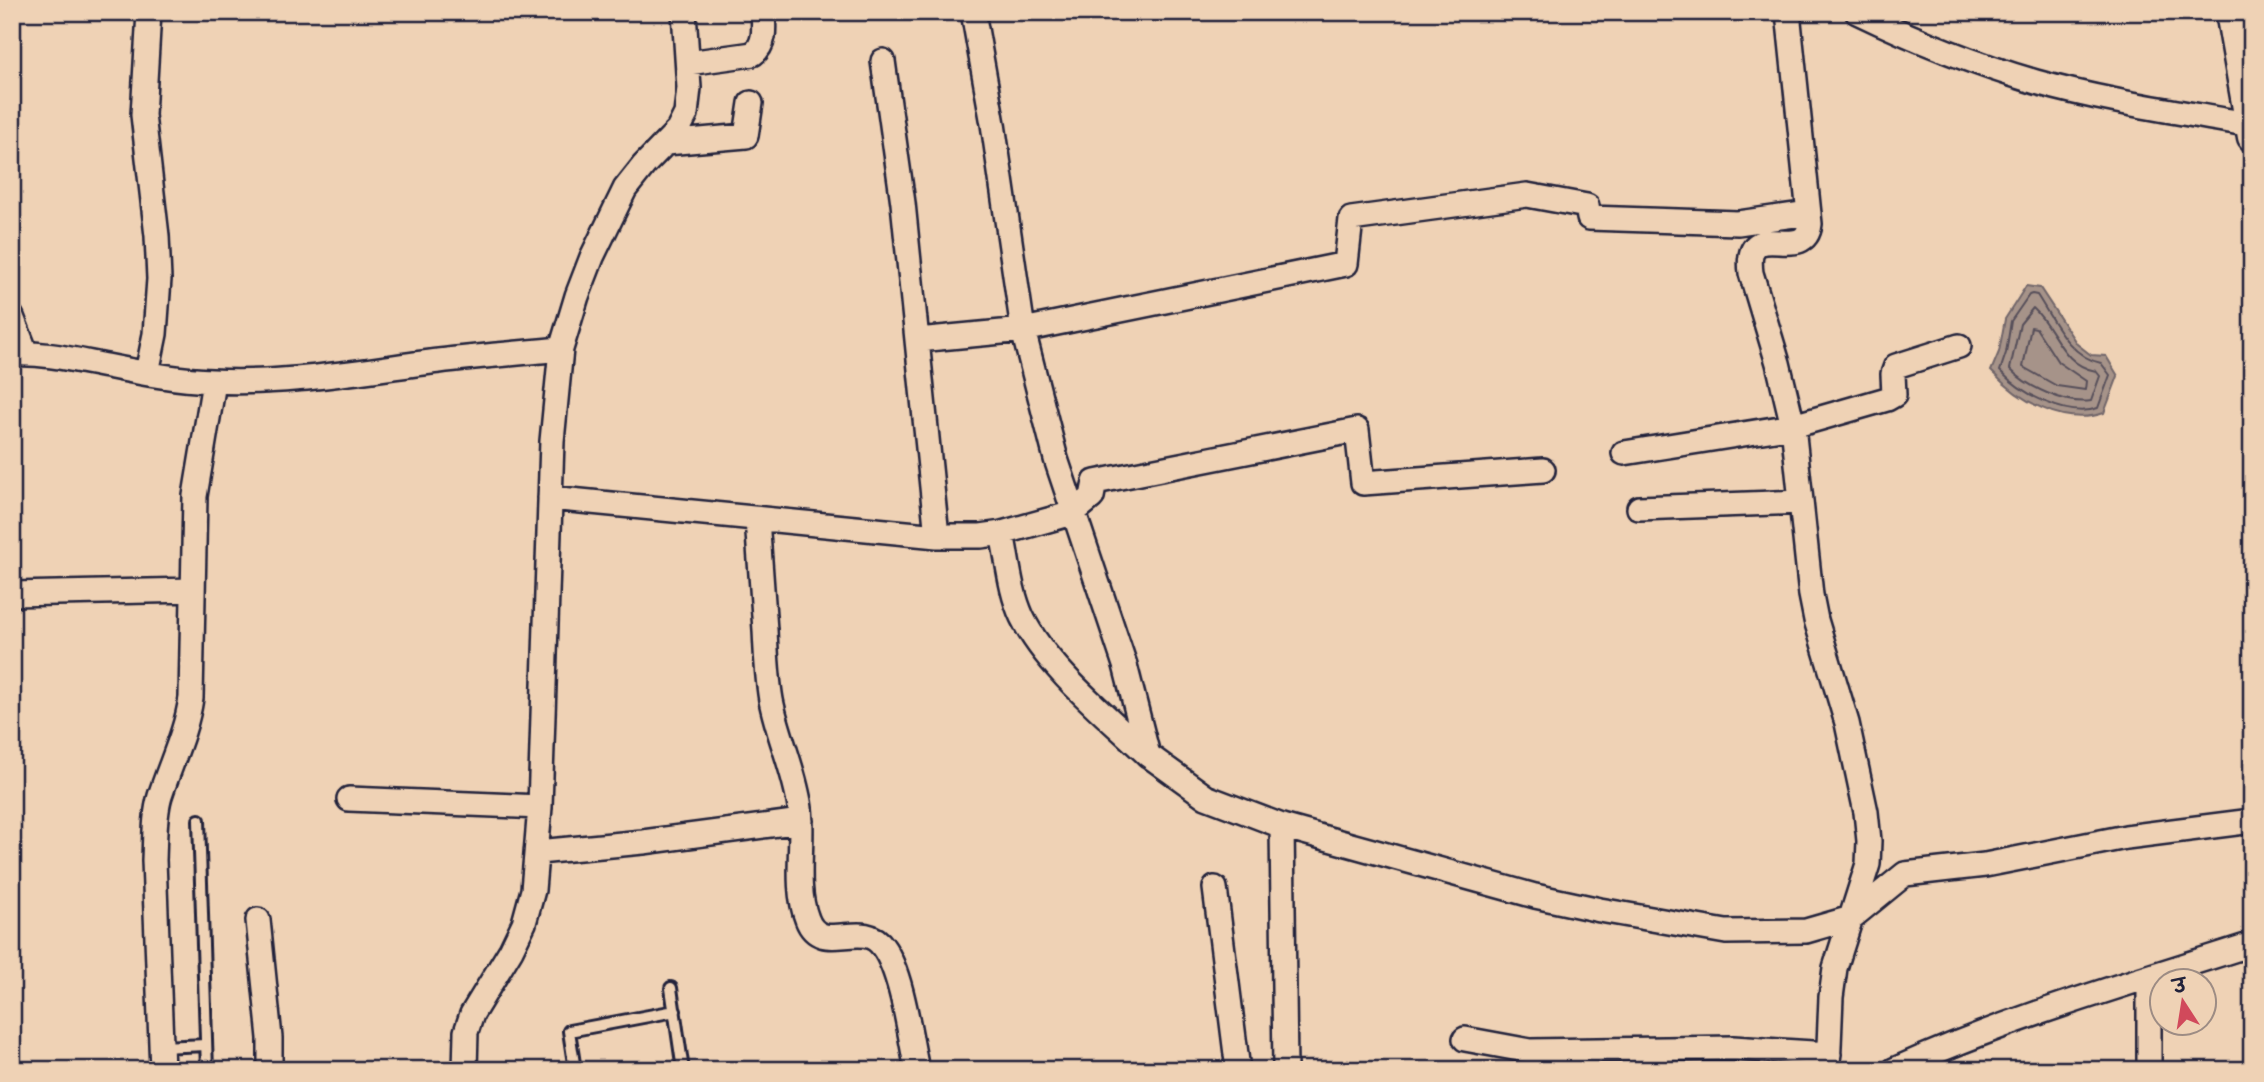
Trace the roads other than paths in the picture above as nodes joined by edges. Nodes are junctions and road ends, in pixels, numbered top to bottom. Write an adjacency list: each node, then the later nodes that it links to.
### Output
1 (149, 12): 22 (street)
2 (684, 12): 11 (street)
3 (764, 12): 11 (street)
4 (973, 12): 17 (street)
5 (1788, 12): 15 (street)
6 (1857, 12): 13 (street)
7 (2230, 12): 13 (street)
8 (2246, 12): 9 (street)
9 (2252, 41)
10 (883, 61): 18 (street)
11 (688, 63): 14 (street)
12 (751, 103): 14 (street)
13 (2251, 129)
14 (666, 143): 20 (street)
15 (1809, 213): 17 (street); 24 (street)
16 (12, 317): 21 (street)
17 (1023, 330): 18 (street); 30 (street)
18 (918, 340): 33 (street)
19 (1959, 346): 24 (street)
20 (561, 349): 23 (street); 27 (street)
21 (19, 354): 22 (street)
22 (147, 373): 23 (street)
23 (214, 382): 34 (street)
24 (1793, 426): 25 (street); 28 (street)
25 (1624, 453)
26 (1543, 470): 30 (street)
27 (550, 498): 31 (street); 38 (street)
28 (1801, 502): 29 (street); 45 (street)
29 (1639, 508)
30 (1073, 513): 32 (street); 36 (street)
31 (757, 519): 33 (street); 40 (street)
32 (1002, 533): 33 (street); 36 (street)
33 (937, 536)
34 (194, 590): 35 (street); 55 (street)
35 (12, 594)
36 (1148, 755): 42 (street)
37 (349, 799): 38 (street)
38 (540, 807): 43 (street)
39 (199, 820): 54 (lane)
40 (801, 821): 43 (street); 62 (street)
41 (2252, 821): 45 (street)
42 (1282, 826): 45 (street); 64 (street)
43 (538, 852): 59 (street)
44 (1214, 888): 63 (street)
45 (1851, 918): 56 (street)
46 (258, 920): 58 (street)
47 (2252, 944): 48 (street)
48 (2180, 967)
49 (2148, 977): 65 (street)
50 (671, 988): 51 (lane)
51 (675, 1012): 60 (lane); 61 (lane)
52 (2149, 1036): 66 (street)
53 (1465, 1039): 56 (street)
54 (206, 1045): 55 (lane); 57 (lane)
55 (161, 1058)
56 (1829, 1062)
57 (207, 1070)
58 (270, 1070)
59 (466, 1070)
60 (575, 1070)
61 (683, 1070)
62 (917, 1070)
63 (1238, 1070)
64 (1285, 1070)
65 (1894, 1070)
66 (2149, 1070)

